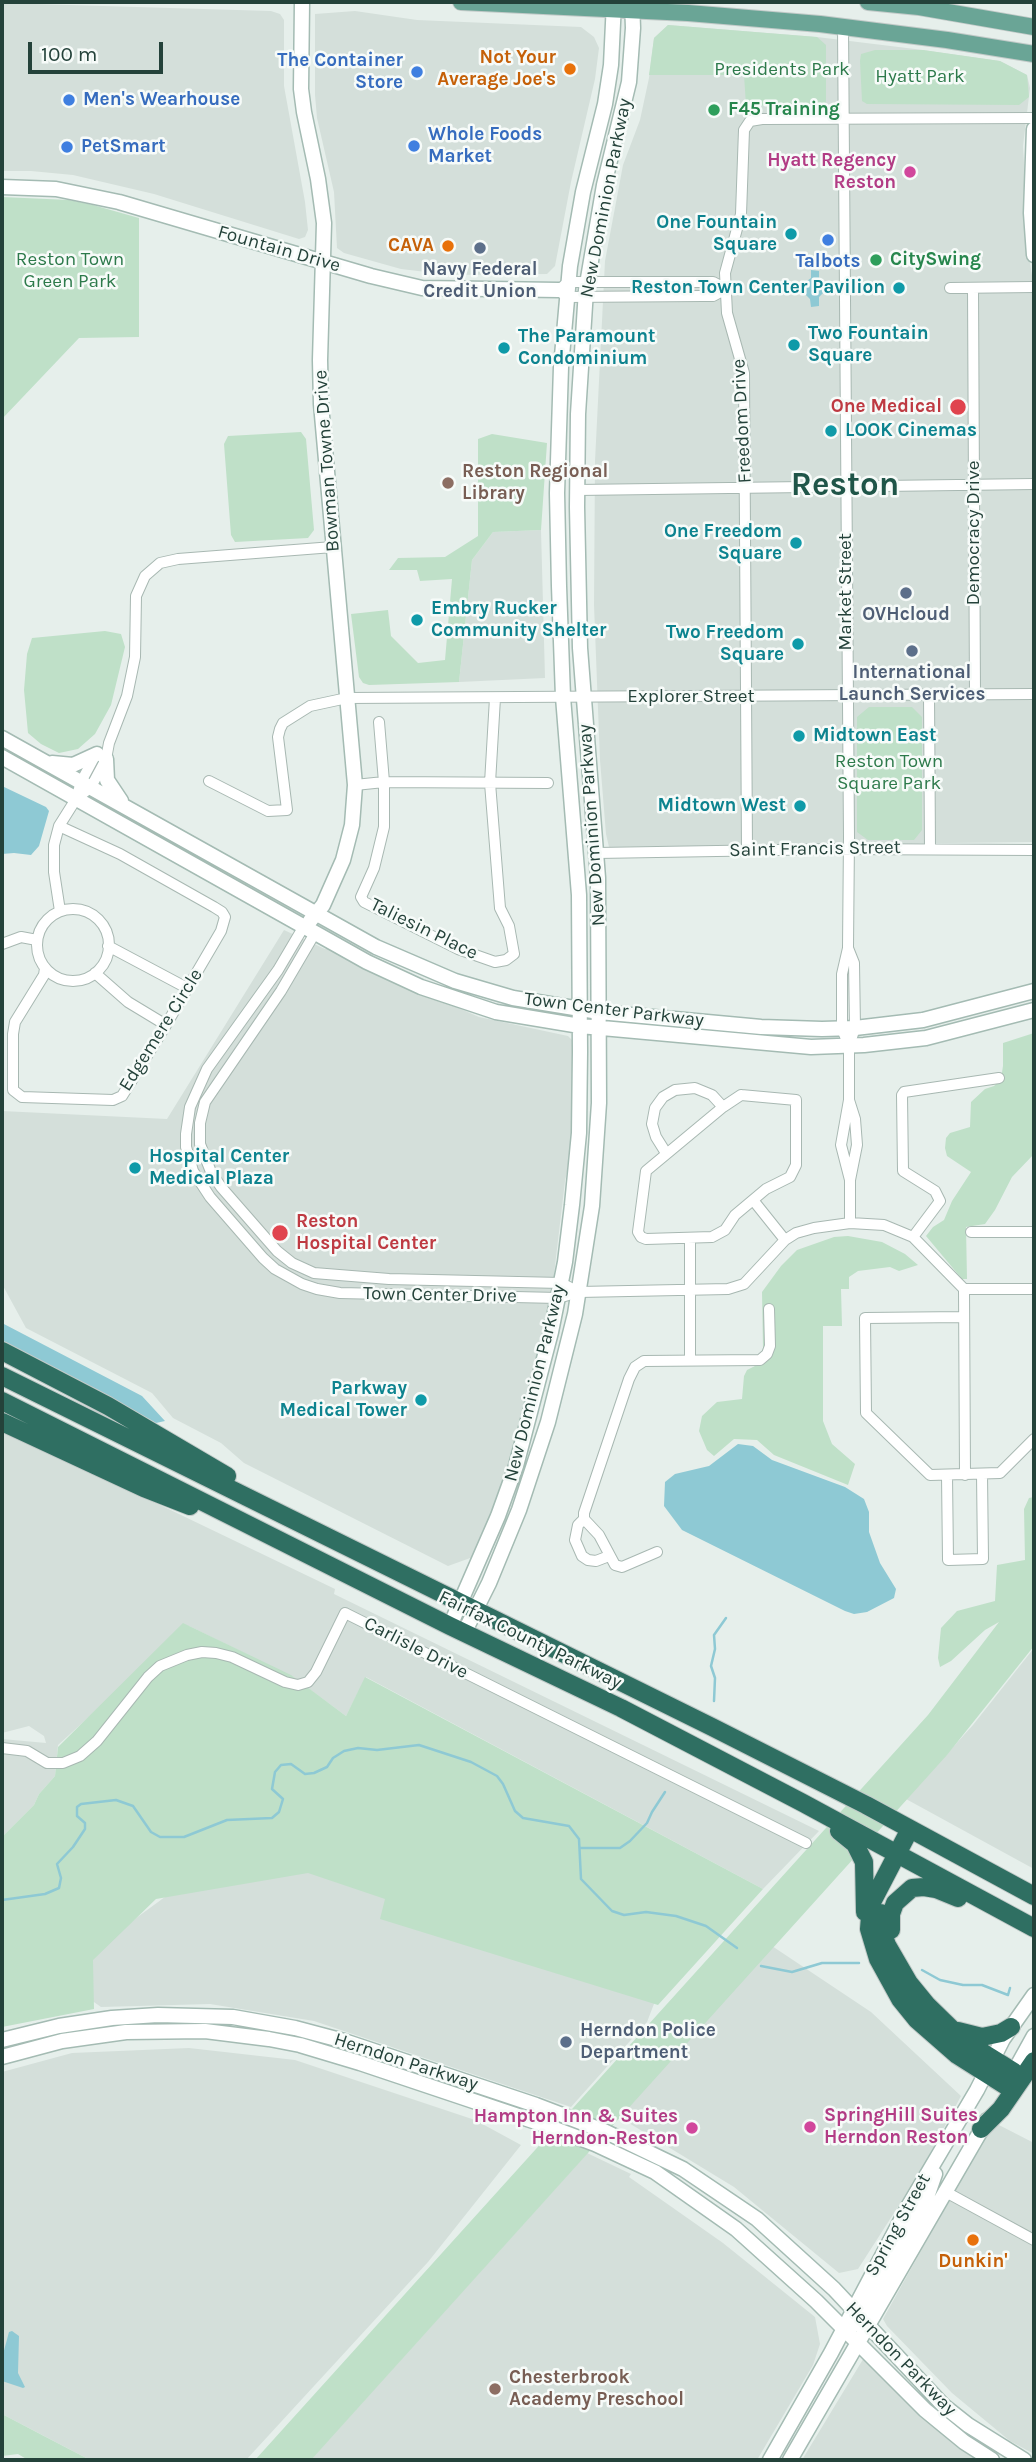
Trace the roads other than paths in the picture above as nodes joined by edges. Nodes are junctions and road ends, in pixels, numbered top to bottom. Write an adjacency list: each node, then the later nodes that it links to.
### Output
1 (302, 2): 15 (main road, Bowman Towne Drive)
2 (461, 2): 5 (main road)
3 (868, 2): 4 (main road)
4 (875, 2): 8 (main road)
5 (614, 6): 6 (main road); 19 (main road, New Dominion Parkway)
6 (633, 6): 7 (main road); 20 (main road, New Dominion Parkway)
7 (843, 27): 9 (main road); 11 (street, Market Street)
8 (1034, 27)
9 (1034, 54)
10 (1034, 118): 11 (street)
11 (844, 119): 21 (street, Freedom Drive); 24 (street, Market Street)
12 (1034, 129): 14 (main road)
13 (2, 187): 15 (main road, Fountain Drive)
14 (1034, 256)
15 (323, 262): 19 (main road, Fountain Drive); 27 (main road, Bowman Towne Drive)
16 (1034, 287): 18 (street)
17 (950, 288): 18 (street)
18 (973, 288): 23 (street, Democracy Drive)
19 (564, 289): 20 (street, Fountain Drive); 20 (street, Fountain Drive); 33 (main road, New Dominion Parkway)
20 (586, 289): 21 (street, Fountain Drive); 21 (street, Fountain Drive); 26 (main road, New Dominion Parkway)
21 (726, 289): 25 (street, Freedom Drive)
22 (1034, 484): 23 (street)
23 (974, 485): 24 (street); 29 (street, Democracy Drive)
24 (845, 486): 25 (street); 31 (street, Market Street)
25 (746, 488): 26 (street); 32 (street, Freedom Drive)
26 (577, 490): 34 (main road, New Dominion Parkway)
27 (334, 547): 35 (main road, Bowman Towne Drive); 39 (street)
28 (929, 694): 29 (street, Explorer Street); 31 (street, Explorer Street); 52 (street)
29 (975, 694): 30 (street, Explorer Street)
30 (1034, 694)
31 (848, 695): 32 (street, Explorer Street); 51 (street, Market Street)
32 (746, 696): 34 (street, Explorer Street); 53 (street, Freedom Drive)
33 (564, 697): 34 (street, Explorer Street); 36 (street, Explorer Street); 66 (main road, New Dominion Parkway)
34 (584, 697): 55 (main road, New Dominion Parkway)
35 (347, 698): 36 (street, Explorer Street); 42 (street, Explorer Street); 47 (main road, Bowman Towne Drive)
36 (495, 698): 44 (street, Taliesin Place)
37 (379, 722): 43 (street, Taliesin Place)
38 (2, 738): 41 (main road, Town Center Parkway)
39 (101, 756): 41 (main road); 46 (street); 49 (main road)
40 (2, 757): 48 (main road, Town Center Parkway)
41 (44, 762): 46 (main road, Town Center Parkway)
42 (209, 781)
43 (384, 782): 44 (street); 44 (street, Taliesin Place); 47 (street)
44 (490, 783): 45 (street)
45 (548, 783)
46 (86, 785): 48 (street); 49 (main road, Town Center Parkway)
47 (355, 785): 57 (main road, Bowman Towne Drive)
48 (76, 799): 50 (street); 58 (main road, Town Center Parkway)
49 (126, 808): 57 (main road, Town Center Parkway)
50 (59, 826): 56 (street); 64 (street, Edgemere Circle)
51 (849, 849): 52 (street, Saint Francis Street); 53 (street, Saint Francis Street); 72 (street, Market Street)
52 (930, 849): 54 (street, Saint Francis Street)
53 (747, 850): 55 (street, Saint Francis Street)
54 (1034, 850)
55 (597, 853): 68 (main road, New Dominion Parkway)
56 (60, 911): 59 (street); 61 (street)
57 (317, 914): 58 (main road, Bowman Towne Drive); 66 (main road, Town Center Parkway)
58 (310, 930): 70 (main road, Town Center Parkway); 88 (street, Town Center Drive); 88 (street, Town Center Drive)
59 (37, 940): 60 (street); 62 (street)
60 (2, 944)
61 (108, 946): 63 (street); 64 (street)
62 (45, 968): 63 (street); 69 (street, Edgemere Circle)
63 (95, 973): 69 (street)
64 (187, 988): 69 (street, Edgemere Circle)
65 (1034, 991): 72 (main road, Town Center Parkway)
66 (580, 1009): 68 (main road, Town Center Parkway); 70 (main road, New Dominion Parkway)
67 (1034, 1010): 73 (main road, Town Center Parkway)
68 (599, 1012): 71 (main road, New Dominion Parkway); 72 (main road, Town Center Parkway)
69 (166, 1025)
70 (580, 1026): 71 (main road, Town Center Parkway); 88 (main road, New Dominion Parkway)
71 (599, 1028): 73 (main road, Town Center Parkway); 90 (main road, New Dominion Parkway)
72 (849, 1028): 73 (street, Market Street)
73 (849, 1046): 75 (street, Market Street)
74 (999, 1078): 83 (street)
75 (849, 1100): 78 (street, Market Street); 78 (street, Market Street)
76 (723, 1107): 77 (street); 77 (street); 79 (street)
77 (666, 1153): 84 (street)
78 (850, 1180): 80 (street, Market Street)
79 (753, 1200): 84 (street); 85 (street)
80 (850, 1223): 83 (street); 85 (street)
81 (1034, 1232): 82 (street)
82 (971, 1233)
83 (913, 1237): 86 (street)
84 (690, 1238): 89 (street)
85 (785, 1240): 89 (street, Town Center Drive)
86 (964, 1289): 87 (street); 92 (street)
87 (1034, 1289)
88 (559, 1290): 90 (street, Town Center Drive); 108 (main road, New Dominion Parkway)
89 (690, 1291): 90 (street, Town Center Drive); 94 (street)
90 (579, 1292): 108 (main road, New Dominion Parkway)
91 (769, 1309): 94 (street)
92 (964, 1318): 100 (street); 101 (street)
93 (2, 1351): 104 (highway)
94 (690, 1360): 102 (street)
95 (2, 1376): 104 (highway, Fairfax County Parkway)
96 (2, 1401): 103 (highway, Fairfax County Parkway)
97 (2, 1422): 107 (highway)
98 (1034, 1439): 99 (street)
99 (982, 1474): 100 (street); 101 (street)
100 (947, 1475): 101 (street)
101 (965, 1475)
102 (584, 1519): 106 (street); 106 (street)
103 (251, 1525): 107 (highway, Fairfax County Parkway); 108 (highway)
104 (338, 1543): 108 (highway, Fairfax County Parkway)
105 (657, 1552): 106 (street)
106 (609, 1556)
107 (326, 1563): 108 (highway, Fairfax County Parkway)
108 (461, 1617): 110 (highway, Fairfax County Parkway); 111 (highway, Fairfax County Parkway)
109 (2, 1748): 112 (street, Carlisle Drive)
110 (803, 1802): 113 (highway, Fairfax County Parkway); 116 (highway)
111 (915, 1832): 113 (highway); 114 (highway, Fairfax County Parkway)
112 (806, 1843)
113 (902, 1856): 115 (highway, Fairfax County Parkway); 116 (highway); 118 (highway)
114 (1034, 1896)
115 (1017, 1918): 117 (highway, Fairfax County Parkway); 118 (highway)
116 (869, 1923): 126 (highway)
117 (1034, 1928)
118 (898, 1964): 120 (highway)
119 (1034, 1995): 121 (main road, Spring Street)
120 (945, 2024): 121 (highway); 126 (highway)
121 (1011, 2027): 126 (main road, Spring Street)
122 (1034, 2036): 127 (main road, Spring Street)
123 (2, 2040): 131 (main road, Herndon Parkway)
124 (2, 2057): 132 (main road, Herndon Parkway)
125 (1034, 2061): 128 (highway)
126 (989, 2067): 127 (highway); 131 (main road, Spring Street)
127 (1010, 2079): 128 (main road, Spring Street)
128 (981, 2129): 129 (main road, Spring Street)
129 (944, 2191): 130 (street); 131 (main road, Spring Street)
130 (1034, 2240)
131 (860, 2318): 132 (main road, Spring Street); 132 (main road, Spring Street); 136 (main road, Herndon Parkway)
132 (851, 2336): 133 (main road, Spring Street); 134 (main road, Spring Street); 135 (main road, Herndon Parkway)
133 (770, 2460)
134 (790, 2460)
135 (992, 2460)
136 (1024, 2460)

